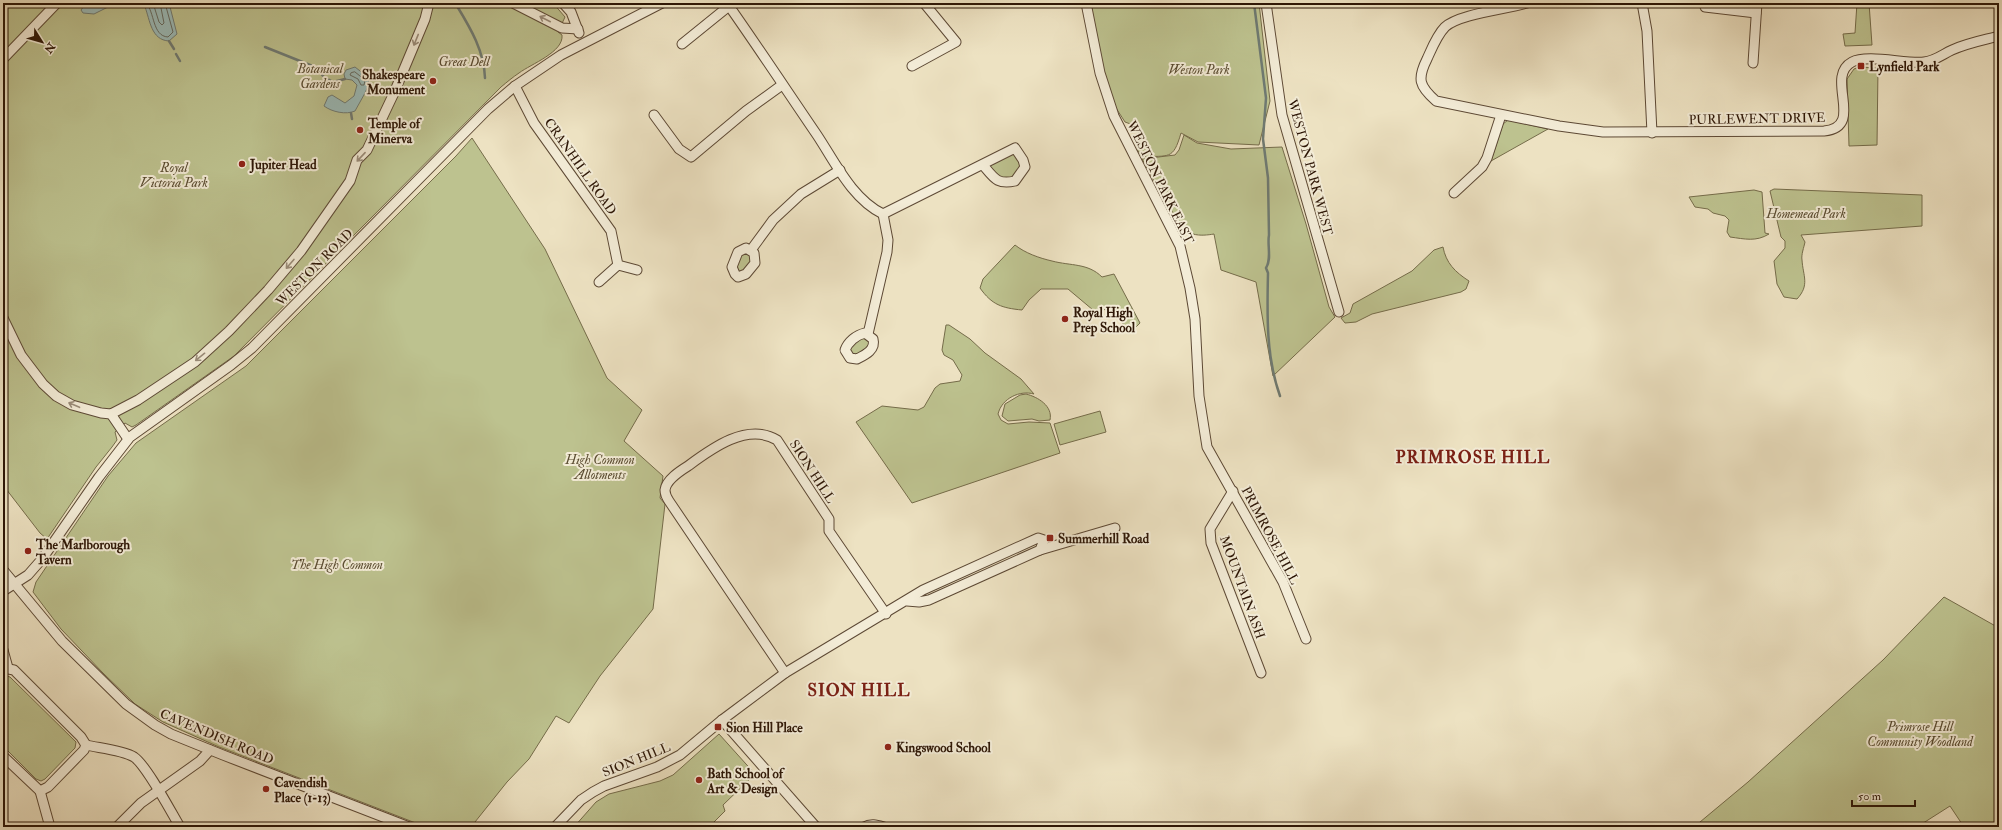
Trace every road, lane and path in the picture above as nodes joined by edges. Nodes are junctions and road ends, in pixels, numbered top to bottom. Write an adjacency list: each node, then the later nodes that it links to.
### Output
1 (57, 3): 19 (street)
2 (429, 3): 38 (street, one-way to 38)
3 (513, 3): 15 (street, one-way to 3)
4 (563, 3): 15 (street)
5 (662, 3): 17 (street, WESTON ROAD)
6 (924, 3): 21 (street)
7 (1086, 3): 40 (street, WESTON PARK EAST)
8 (1266, 3): 35 (street, WESTON PARK WEST)
9 (1528, 3): 24 (street, PURLEWENT DRIVE)
10 (1642, 3): 26 (street)
11 (1757, 3): 14 (street)
12 (728, 5): 18 (street); 22 (street)
13 (1706, 7): 14 (street)
14 (1756, 13): 20 (street)
15 (578, 29): 17 (street)
16 (1999, 36): 26 (street, PURLEWENT DRIVE)
17 (582, 42): 23 (street, WESTON ROAD)
18 (682, 44)
19 (3, 59)
20 (1753, 63)
21 (912, 66)
22 (782, 85): 25 (street); 28 (street)
23 (515, 86): 32 (street, CRANHILL ROAD); 39 (street, WESTON ROAD)
24 (1500, 114): 26 (street, PURLEWENT DRIVE); 29 (street)
25 (654, 115)
26 (1652, 133)
27 (983, 165): 27 (street); 30 (street)
28 (840, 170): 30 (street); 31 (street)
29 (1454, 193)
30 (883, 214): 37 (street)
31 (751, 250)
32 (618, 265): 33 (street); 34 (street)
33 (637, 270)
34 (599, 282)
35 (1339, 312)
36 (3, 318): 38 (street, one-way to 36)
37 (868, 334)
38 (111, 414): 39 (street)
39 (128, 439): 44 (street, WESTON ROAD)
40 (1207, 447): 41 (street, PRIMROSE HILL)
41 (1233, 491): 47 (street, PRIMROSE HILL); 51 (street, MOUNTAIN ASH)
42 (1115, 528): 46 (street)
43 (3, 570): 44 (street, CAVENDISH ROAD)
44 (14, 584): 45 (street, WESTON ROAD); 54 (street, CAVENDISH ROAD)
45 (3, 591)
46 (886, 614): 50 (street, SION HILL); 50 (street, SION HILL)
47 (1306, 639)
48 (3, 650): 49 (street)
49 (5, 668): 53 (street)
50 (785, 673): 52 (street, SION HILL)
51 (1261, 673)
52 (722, 720): 62 (street, SION HILL); 63 (street)
53 (86, 745): 56 (street); 57 (street)
54 (210, 750): 56 (street); 61 (street, CAVENDISH ROAD)
55 (3, 756): 57 (street)
56 (158, 790): 59 (street); 60 (street)
57 (40, 791): 58 (street)
58 (50, 827)
59 (117, 827)
60 (180, 827)
61 (410, 827)
62 (555, 827)
63 (816, 827)
64 (864, 827): 65 (street)
65 (884, 827)

